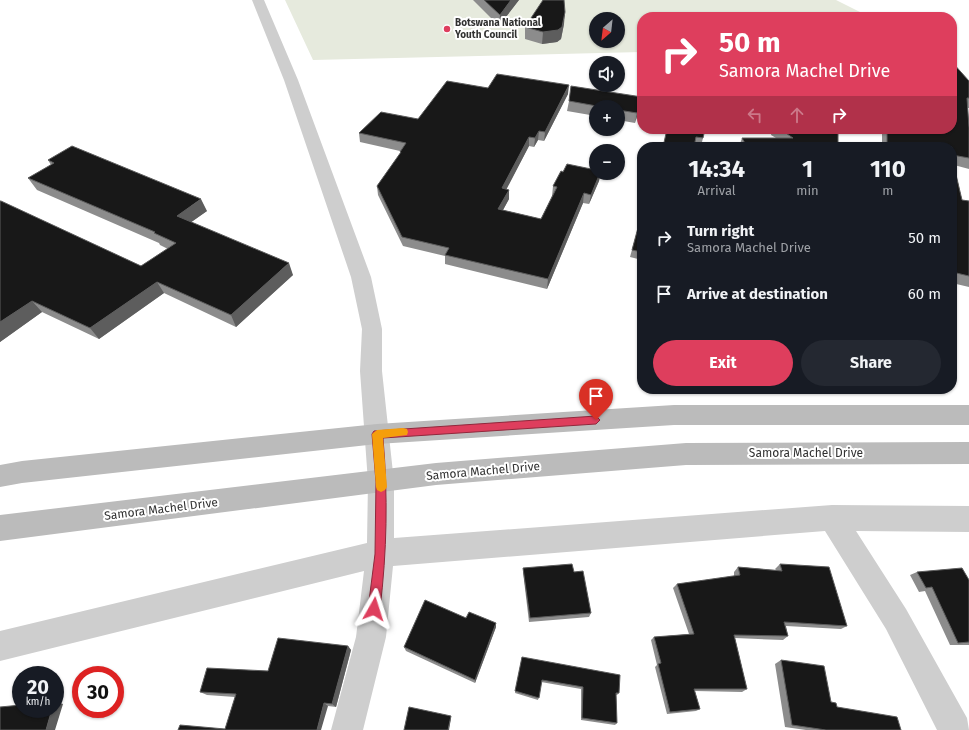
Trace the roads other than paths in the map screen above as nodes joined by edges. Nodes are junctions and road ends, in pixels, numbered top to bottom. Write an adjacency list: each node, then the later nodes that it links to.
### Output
1 (258, 0): 3 (street)
2 (969, 415): 3 (main road)
3 (377, 434): 5 (main road); 6 (street)
4 (969, 453): 6 (main road, Samora Machel Drive)
5 (0, 476)
6 (381, 482): 9 (main road, Samora Machel Drive); 10 (street)
7 (832, 518): 8 (street); 10 (street); 13 (street)
8 (969, 519)
9 (0, 528)
10 (380, 554): 11 (street); 12 (street)
11 (0, 646)
12 (347, 730)
13 (955, 730)

